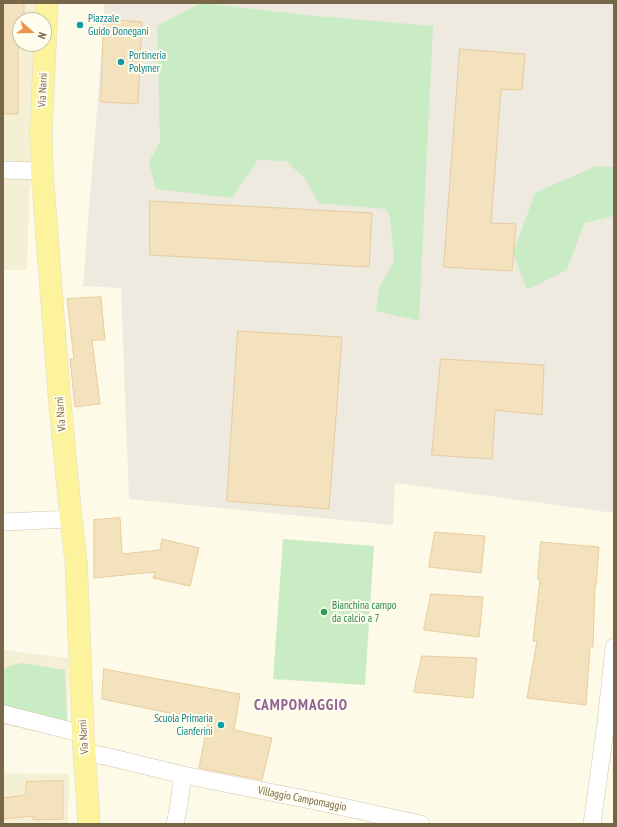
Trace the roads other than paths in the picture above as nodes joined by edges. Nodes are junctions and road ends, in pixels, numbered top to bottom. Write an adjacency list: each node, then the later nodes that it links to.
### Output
1 (47, 3): 3 (main road, Via Narni)
2 (3, 170): 3 (street)
3 (42, 171): 4 (main road, Via Narni)
4 (71, 519): 5 (street); 8 (main road, Via Narni)
5 (3, 522)
6 (614, 647): 13 (street)
7 (4, 714): 8 (street, Villaggio Campomaggio)
8 (84, 743): 9 (street, Villaggio Campomaggio); 10 (main road, Via Narni)
9 (182, 775): 11 (street); 12 (street, Villaggio Campomaggio)
10 (89, 824)
11 (175, 824)
12 (421, 824)
13 (592, 824)

